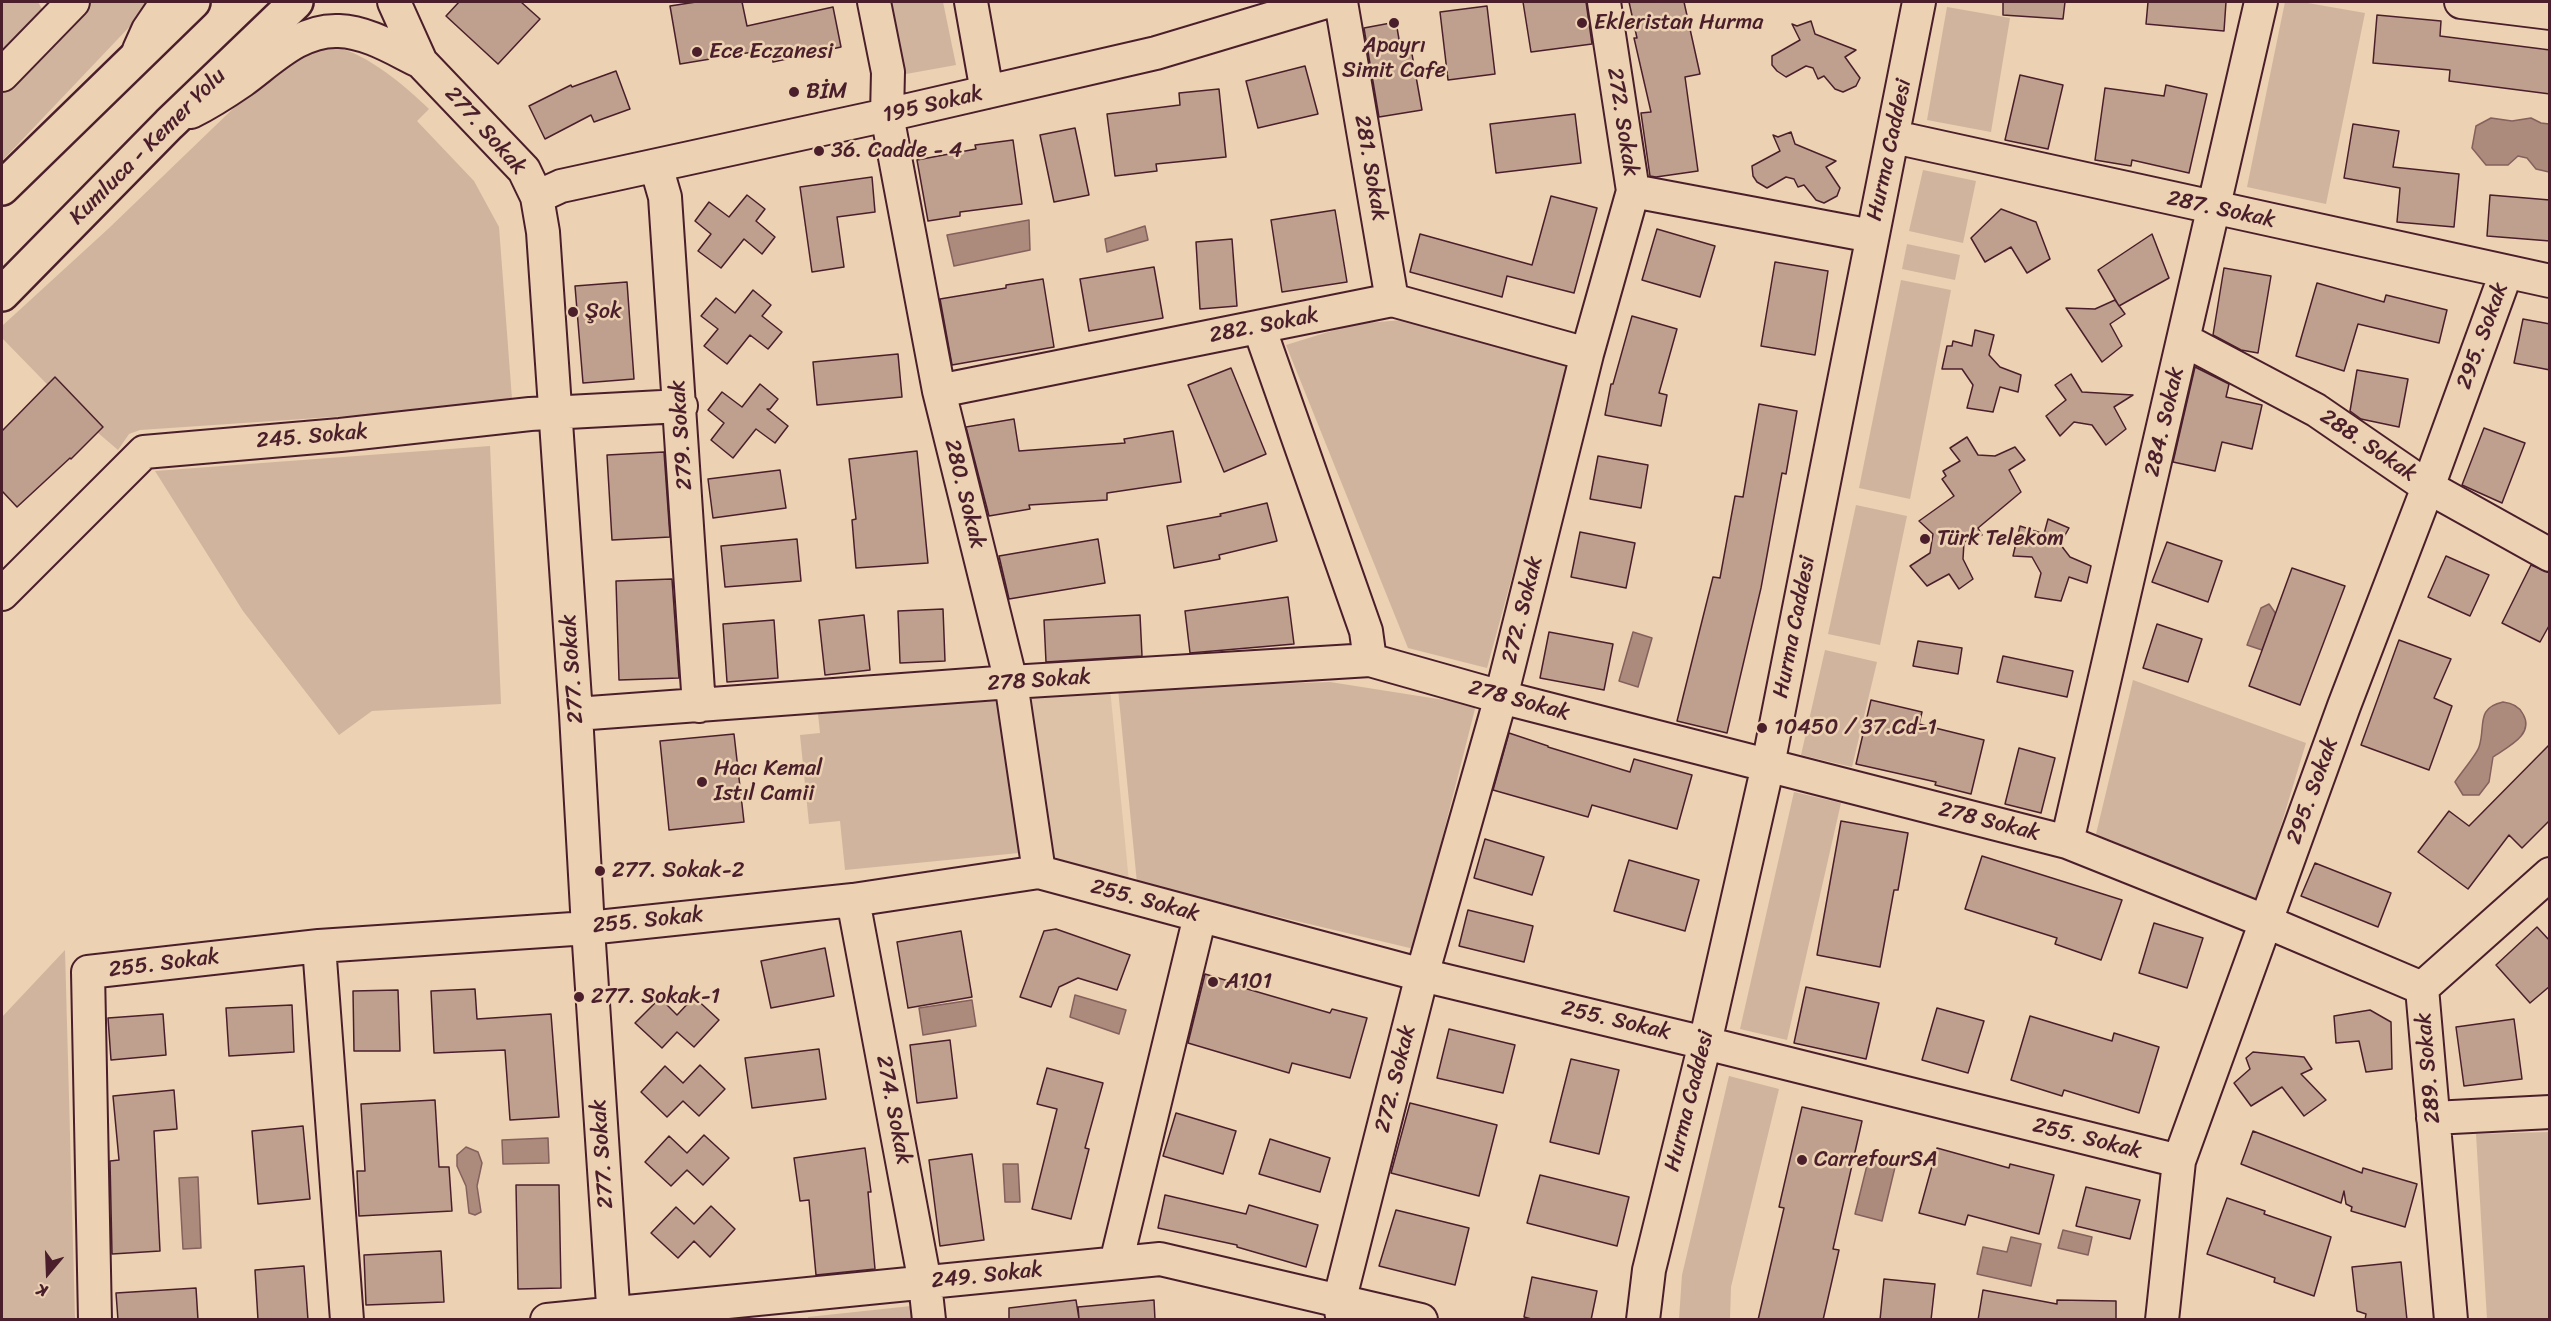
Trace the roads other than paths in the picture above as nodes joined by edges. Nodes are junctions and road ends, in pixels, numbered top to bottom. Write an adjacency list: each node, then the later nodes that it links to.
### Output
1 (73, 2): 17 (street)
2 (167, 2): 15 (street)
3 (193, 2): 15 (highway)
4 (296, 2): 20 (highway, Kumluca - Kemer Yolu)
5 (874, 2): 19 (street, 280. Sokak)
6 (971, 2): 18 (street)
7 (1326, 2): 18 (street, 195 Sokak)
8 (1341, 2): 31 (street, 281. Sokak)
9 (1604, 2): 24 (street, 272. Sokak)
10 (1920, 2): 21 (street, Hurma Caddesi)
11 (2261, 2): 26 (street, 284. Sokak)
12 (2461, 2): 14 (street)
13 (406, 8): 16 (street)
14 (2535, 8)
15 (136, 56): 23 (highway)
16 (421, 62): 20 (street); 25 (street, 277. Sokak)
17 (2, 75)
18 (987, 92): 19 (street, 195 Sokak)
19 (888, 115): 22 (street, 195 Sokak); 35 (street, 280. Sokak)
20 (169, 124): 30 (highway, Kumluca - Kemer Yolu)
21 (1894, 137): 26 (street, 287. Sokak); 27 (street, Hurma Caddesi)
22 (656, 166): 25 (street, 195 Sokak); 36 (street, 279. Sokak)
23 (2, 188)
24 (1633, 191): 27 (street); 34 (street, 272. Sokak)
25 (537, 197): 37 (street, 277. Sokak)
26 (2214, 208): 28 (street, 287. Sokak); 33 (street, 284. Sokak)
27 (1872, 236): 46 (street, Hurma Caddesi)
28 (2506, 273): 29 (street, 287. Sokak); 38 (street, 295. Sokak)
29 (2550, 281)
30 (2, 294)
31 (1392, 300): 32 (street, 282. Sokak); 34 (street, 282. Sokak)
32 (1258, 327): 35 (street, 282. Sokak); 41 (street)
33 (2184, 340): 38 (street, 288. Sokak); 47 (street, 284. Sokak)
34 (1587, 354): 43 (street, 272. Sokak)
35 (939, 391): 42 (street, 280. Sokak)
36 (681, 406): 37 (street, 245. Sokak); 44 (street, 279. Sokak)
37 (556, 413): 40 (street, 245. Sokak); 45 (street, 277. Sokak)
38 (2428, 487): 39 (street, 288. Sokak); 52 (street, 295. Sokak)
39 (2550, 555)
40 (2, 594)
41 (1370, 660): 42 (street, 278 Sokak); 43 (street, 278 Sokak)
42 (1011, 682): 44 (street, 278 Sokak); 48 (street, 280. Sokak)
43 (1501, 697): 46 (street, 278 Sokak); 55 (street, 272. Sokak)
44 (699, 706): 45 (street, 278 Sokak)
45 (576, 714): 53 (street, 277. Sokak)
46 (1768, 765): 47 (street, 278 Sokak); 57 (street, Hurma Caddesi)
47 (2067, 842): 52 (street, 278 Sokak)
48 (1039, 872): 50 (street, 255. Sokak); 51 (street, 255. Sokak)
49 (2550, 874): 56 (street, 289. Sokak)
50 (854, 900): 53 (street, 255. Sokak); 62 (street, 274. Sokak)
51 (1200, 916): 55 (street, 255. Sokak); 61 (street)
52 (2267, 922): 56 (street, 278 Sokak); 60 (street, 295. Sokak)
53 (588, 928): 54 (street, 255. Sokak); 64 (street, 277. Sokak)
54 (319, 946): 65 (street, 255. Sokak); 66 (street)
55 (1422, 975): 57 (street, 255. Sokak); 63 (street, 272. Sokak)
56 (2422, 988): 59 (street, 289. Sokak)
57 (1705, 1043): 60 (street, 255. Sokak); 70 (street, Hurma Caddesi)
58 (2550, 1112): 59 (street)
59 (2433, 1118): 72 (street, 289. Sokak)
60 (2179, 1161): 71 (street, 295. Sokak)
61 (1116, 1263): 62 (street, 249. Sokak); 63 (street, 249. Sokak)
62 (926, 1283): 64 (street, 249. Sokak); 68 (street, 274. Sokak)
63 (1341, 1311): 69 (street, 249. Sokak)
64 (614, 1316): 67 (street, 249. Sokak)
65 (95, 1320)
66 (347, 1320)
67 (547, 1320)
68 (929, 1320)
69 (1421, 1320)
70 (1643, 1320)
71 (2163, 1320)
72 (2451, 1320)

